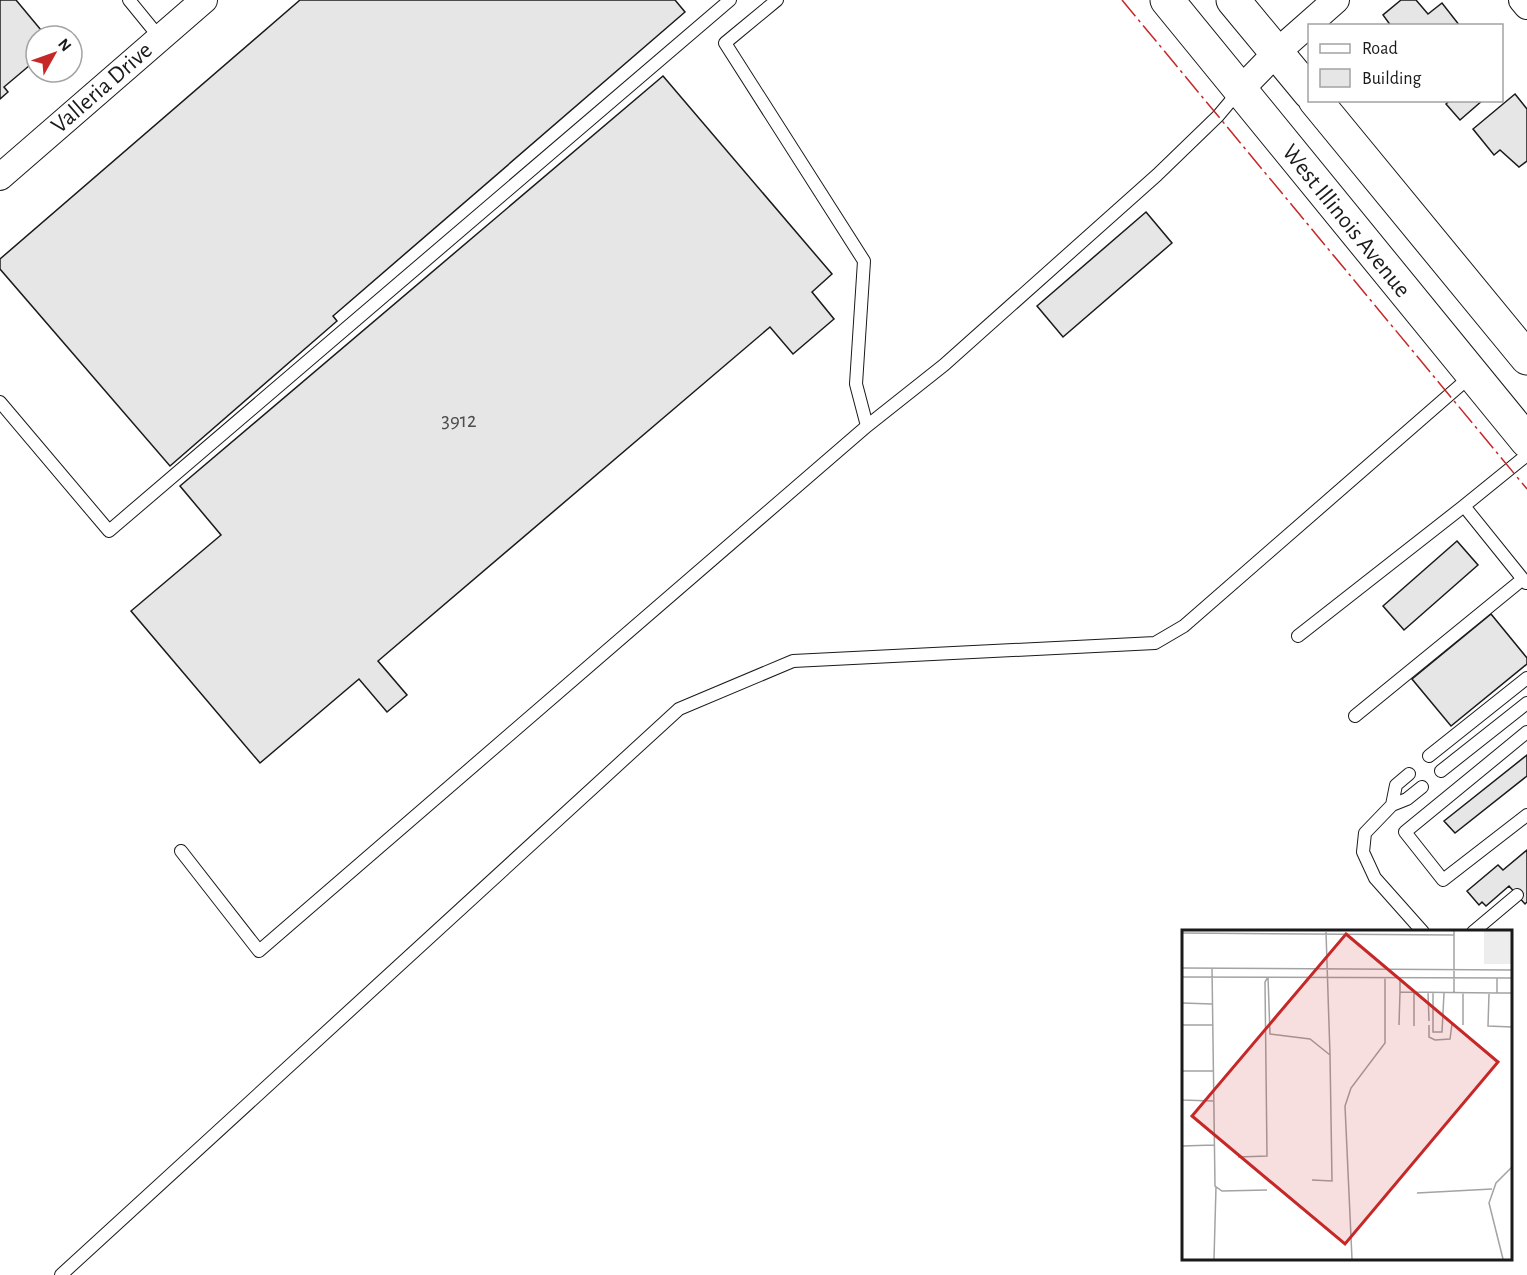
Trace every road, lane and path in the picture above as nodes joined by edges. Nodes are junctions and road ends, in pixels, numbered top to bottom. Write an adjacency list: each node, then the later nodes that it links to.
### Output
1 (129, 0): 12 (lane)
2 (204, 0): 12 (street, Valleria Drive)
3 (730, 0): 20 (lane)
4 (777, 0): 21 (lane)
5 (1167, 0): 14 (main road, West Illinois Avenue)
6 (1233, 0): 13 (main road)
7 (1336, 0): 10 (street)
8 (1522, 0): 9 (street)
9 (1527, 6)
10 (1309, 24)
11 (1308, 25): 13 (street)
12 (160, 38): 17 (street, Valleria Drive)
13 (1276, 53): 14 (street); 15 (main road)
14 (1239, 91): 19 (main road, West Illinois Avenue); 21 (lane)
15 (1308, 91)
16 (1317, 102): 18 (main road)
17 (0, 177)
18 (1527, 358)
19 (1473, 375): 22 (main road, West Illinois Avenue); 41 (lane)
20 (0, 402)
21 (867, 426): 37 (lane)
22 (1527, 441)
23 (1527, 455): 24 (lane)
24 (1464, 506): 25 (lane); 26 (lane)
25 (1525, 581): 29 (lane)
26 (1298, 636)
27 (1527, 678): 31 (lane)
28 (1527, 703): 32 (lane)
29 (1355, 716)
30 (1527, 732): 36 (lane)
31 (1429, 756)
32 (1441, 771)
33 (1409, 774): 35 (lane)
34 (1422, 787): 35 (lane)
35 (1392, 805): 39 (lane)
36 (1527, 815)
37 (181, 851)
38 (1517, 895): 40 (lane)
39 (1421, 930)
40 (1475, 930)
41 (61, 1275)

